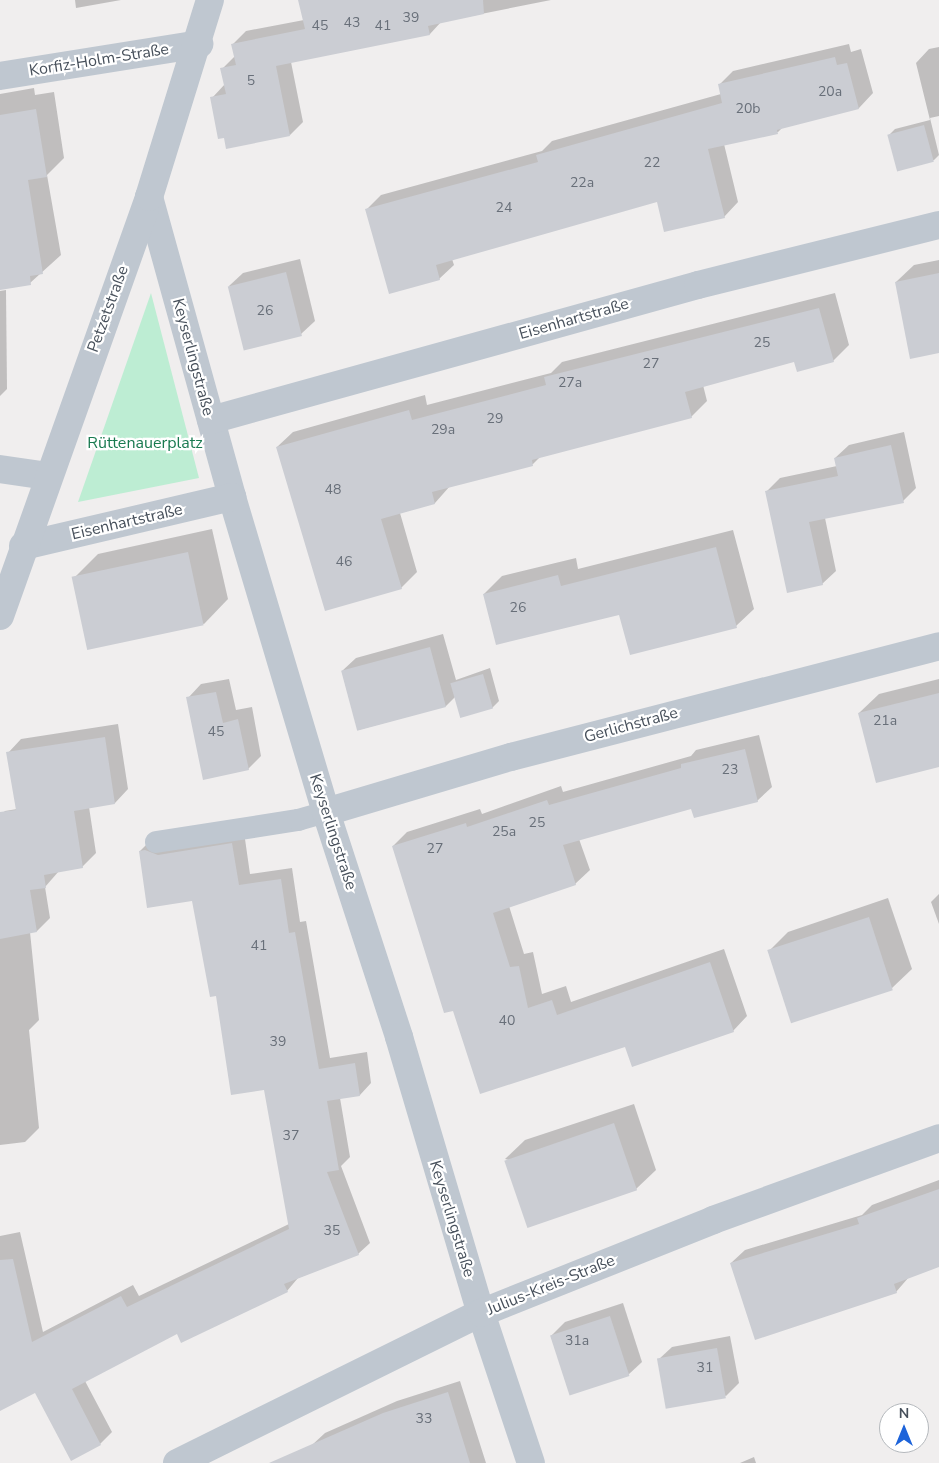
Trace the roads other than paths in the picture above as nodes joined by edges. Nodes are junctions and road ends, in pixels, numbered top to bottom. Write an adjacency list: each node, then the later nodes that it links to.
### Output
1 (210, 0): 2 (street, Petzetstraße)
2 (199, 44): 3 (street, Korfiz-Holm-Straße); 4 (street, Petzetstraße)
3 (0, 76)
4 (149, 197): 6 (street, Keyserlingstraße); 8 (street, Petzetstraße)
5 (939, 225): 6 (street, Eisenhartstraße)
6 (211, 420): 9 (street, Keyserlingstraße)
7 (0, 469): 8 (street)
8 (48, 476): 10 (street, Petzetstraße)
9 (232, 498): 10 (street, Eisenhartstraße); 13 (street, Keyserlingstraße)
10 (22, 546): 11 (street, Petzetstraße)
11 (0, 616)
12 (939, 646): 13 (street, Gerlichstraße)
13 (326, 812): 14 (lane); 16 (street, Keyserlingstraße)
14 (156, 842)
15 (939, 1138): 16 (street, Julius-Kreis-Straße)
16 (480, 1313): 17 (street, Julius-Kreis-Straße); 18 (street, Keyserlingstraße)
17 (177, 1463)
18 (531, 1463)

